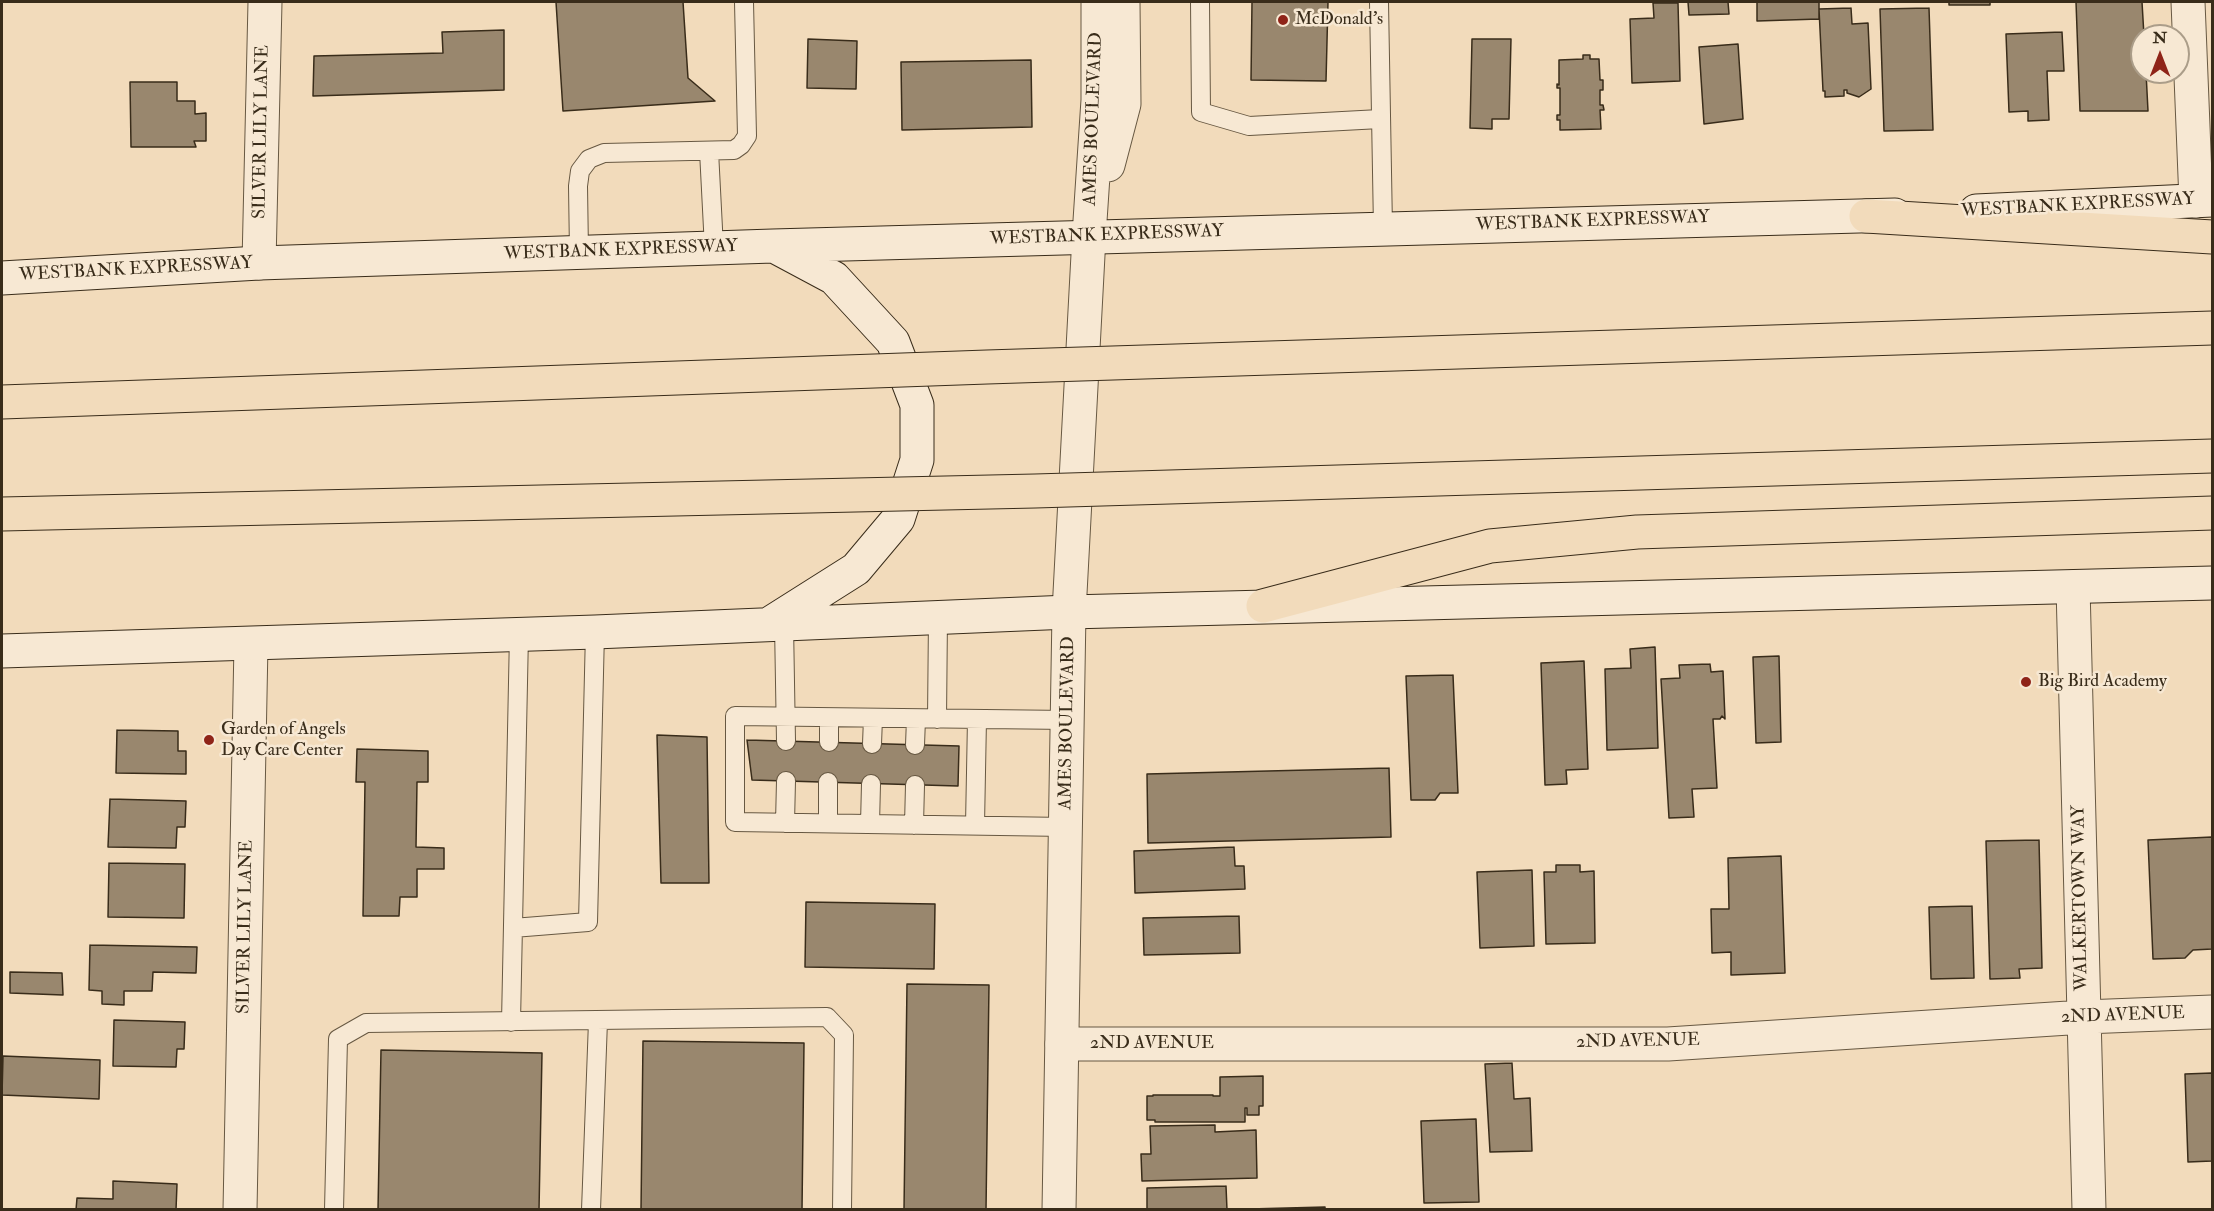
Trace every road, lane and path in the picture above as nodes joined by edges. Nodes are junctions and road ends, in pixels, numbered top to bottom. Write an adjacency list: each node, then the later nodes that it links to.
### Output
1 (266, 2): 18 (main road, SILVER LILY LANE)
2 (744, 2): 9 (lane)
3 (1098, 2): 13 (main road, AMES BOULEVARD)
4 (1123, 2): 13 (main road, AMES BOULEVARD)
5 (1200, 2): 8 (lane)
6 (1379, 2): 8 (lane)
7 (2188, 2): 10 (main road)
8 (1380, 119): 12 (lane)
9 (709, 151): 16 (lane); 17 (lane)
10 (2204, 201): 11 (main road, WESTBANK EXPRESSWAY)
11 (1866, 216): 12 (main road, WESTBANK EXPRESSWAY); 14 (highway)
12 (1383, 228): 13 (main road, WESTBANK EXPRESSWAY)
13 (1089, 236): 15 (main road, WESTBANK EXPRESSWAY); 28 (main road, AMES BOULEVARD)
14 (2212, 237)
15 (773, 246): 16 (main road, WESTBANK EXPRESSWAY); 30 (main road)
16 (714, 248): 17 (main road, WESTBANK EXPRESSWAY)
17 (579, 252): 18 (main road, WESTBANK EXPRESSWAY)
18 (259, 264): 19 (main road, WESTBANK EXPRESSWAY)
19 (2, 278)
20 (2212, 328): 21 (highway, bridge)
21 (2, 402)
22 (2212, 456): 24 (highway, bridge)
23 (2212, 513): 27 (highway)
24 (2, 514)
25 (2212, 583): 26 (main road)
26 (2073, 587): 27 (main road); 58 (main road, WALKERTOWN WAY)
27 (1263, 606): 28 (main road)
28 (1069, 612): 29 (main road); 41 (main road, AMES BOULEVARD)
29 (938, 617): 30 (main road); 39 (lane)
30 (776, 625): 31 (main road); 35 (lane)
31 (595, 632): 32 (main road); 56 (lane)
32 (519, 634): 33 (main road); 56 (lane)
33 (251, 644): 34 (main road); 62 (main road, SILVER LILY LANE)
34 (2, 651)
35 (786, 717): 36 (lane); 42 (lane); 50 (lane)
36 (829, 717): 37 (lane); 43 (lane)
37 (873, 718): 38 (lane); 44 (lane)
38 (916, 719): 39 (lane); 45 (lane)
39 (937, 719): 40 (lane)
40 (977, 719): 41 (lane); 54 (lane)
41 (1068, 720): 55 (main road, AMES BOULEVARD)
42 (786, 741)
43 (829, 742)
44 (872, 744)
45 (915, 745)
46 (786, 781): 50 (lane)
47 (828, 782): 51 (lane)
48 (871, 783): 52 (lane)
49 (915, 785): 53 (lane)
50 (785, 823): 51 (lane)
51 (828, 824): 52 (lane)
52 (870, 824): 53 (lane)
53 (914, 825): 54 (lane)
54 (975, 825): 55 (lane)
55 (1066, 827): 61 (main road, AMES BOULEVARD)
56 (513, 928): 60 (lane)
57 (2212, 1012): 58 (main road, 2ND AVENUE)
58 (2084, 1017): 61 (main road, 2ND AVENUE); 67 (main road, WALKERTOWN WAY)
59 (598, 1021): 60 (lane); 64 (lane); 65 (lane)
60 (511, 1022): 63 (lane)
61 (1062, 1044): 66 (main road, AMES BOULEVARD)
62 (240, 1209)
63 (334, 1209)
64 (591, 1209)
65 (842, 1209)
66 (1059, 1209)
67 (2089, 1209)

